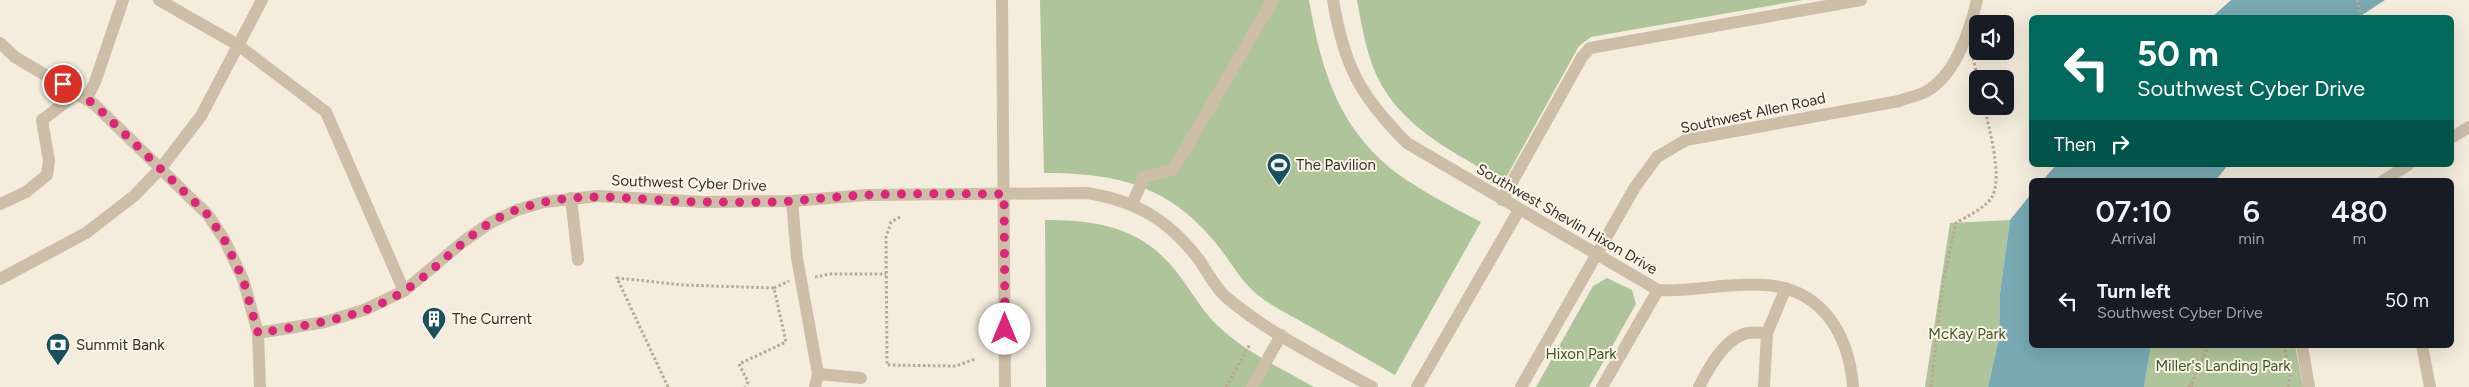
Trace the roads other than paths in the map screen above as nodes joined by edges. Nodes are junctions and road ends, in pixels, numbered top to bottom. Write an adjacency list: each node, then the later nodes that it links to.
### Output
1 (123, 0): 11 (street)
2 (159, 0): 10 (street)
3 (262, 0): 10 (street)
4 (1002, 0): 17 (street)
5 (1273, 0): 22 (street)
6 (1333, 0): 19 (street, Southwest Shevlin Hixon Drive)
7 (1861, 0): 19 (street)
8 (1977, 0): 24 (street, Southwest Allen Road)
9 (0, 44): 11 (street)
10 (238, 44): 15 (street); 29 (street)
11 (82, 95): 15 (street); 21 (street)
12 (2469, 127): 13 (street)
13 (2454, 136)
14 (2405, 167): 16 (street)
15 (161, 168): 26 (street); 30 (street)
16 (2390, 178)
17 (1004, 194): 20 (street, Southwest Cyber Drive); 22 (street, Southwest Cyber Drive); 39 (street)
18 (570, 198): 20 (street, Southwest Cyber Drive); 25 (street); 29 (street, Southwest Cyber Drive)
19 (1502, 200): 23 (street, Southwest Shevlin Hixon Drive)
20 (792, 201): 35 (street)
21 (0, 204)
22 (1132, 204): 32 (street, Southwest Cyber Drive)
23 (1519, 210): 24 (street, Southwest Shevlin Hixon Drive); 42 (street)
24 (1597, 254): 28 (street, Southwest Shevlin Hixon Drive); 43 (street, Southwest Allen Road)
25 (578, 260)
26 (0, 279)
27 (1786, 288): 28 (street, Southwest Shevlin Hixon Drive); 31 (street); 47 (street, Southwest Shevlin Hixon Drive)
28 (1658, 290): 44 (street)
29 (404, 291): 30 (street, Southwest Cyber Drive)
30 (258, 333): 37 (street)
31 (1767, 333): 45 (street); 46 (street)
32 (1281, 335): 40 (street); 41 (street, Southwest Cyber Drive)
33 (2302, 348): 48 (street)
34 (2423, 348): 49 (street)
35 (818, 374): 36 (street); 38 (street)
36 (861, 378)
37 (260, 387)
38 (815, 387)
39 (1005, 387)
40 (1252, 387)
41 (1372, 387)
42 (1417, 387)
43 (1521, 387)
44 (1602, 387)
45 (1699, 387)
46 (1764, 387)
47 (1853, 387)
48 (2309, 387)
49 (2430, 387)

